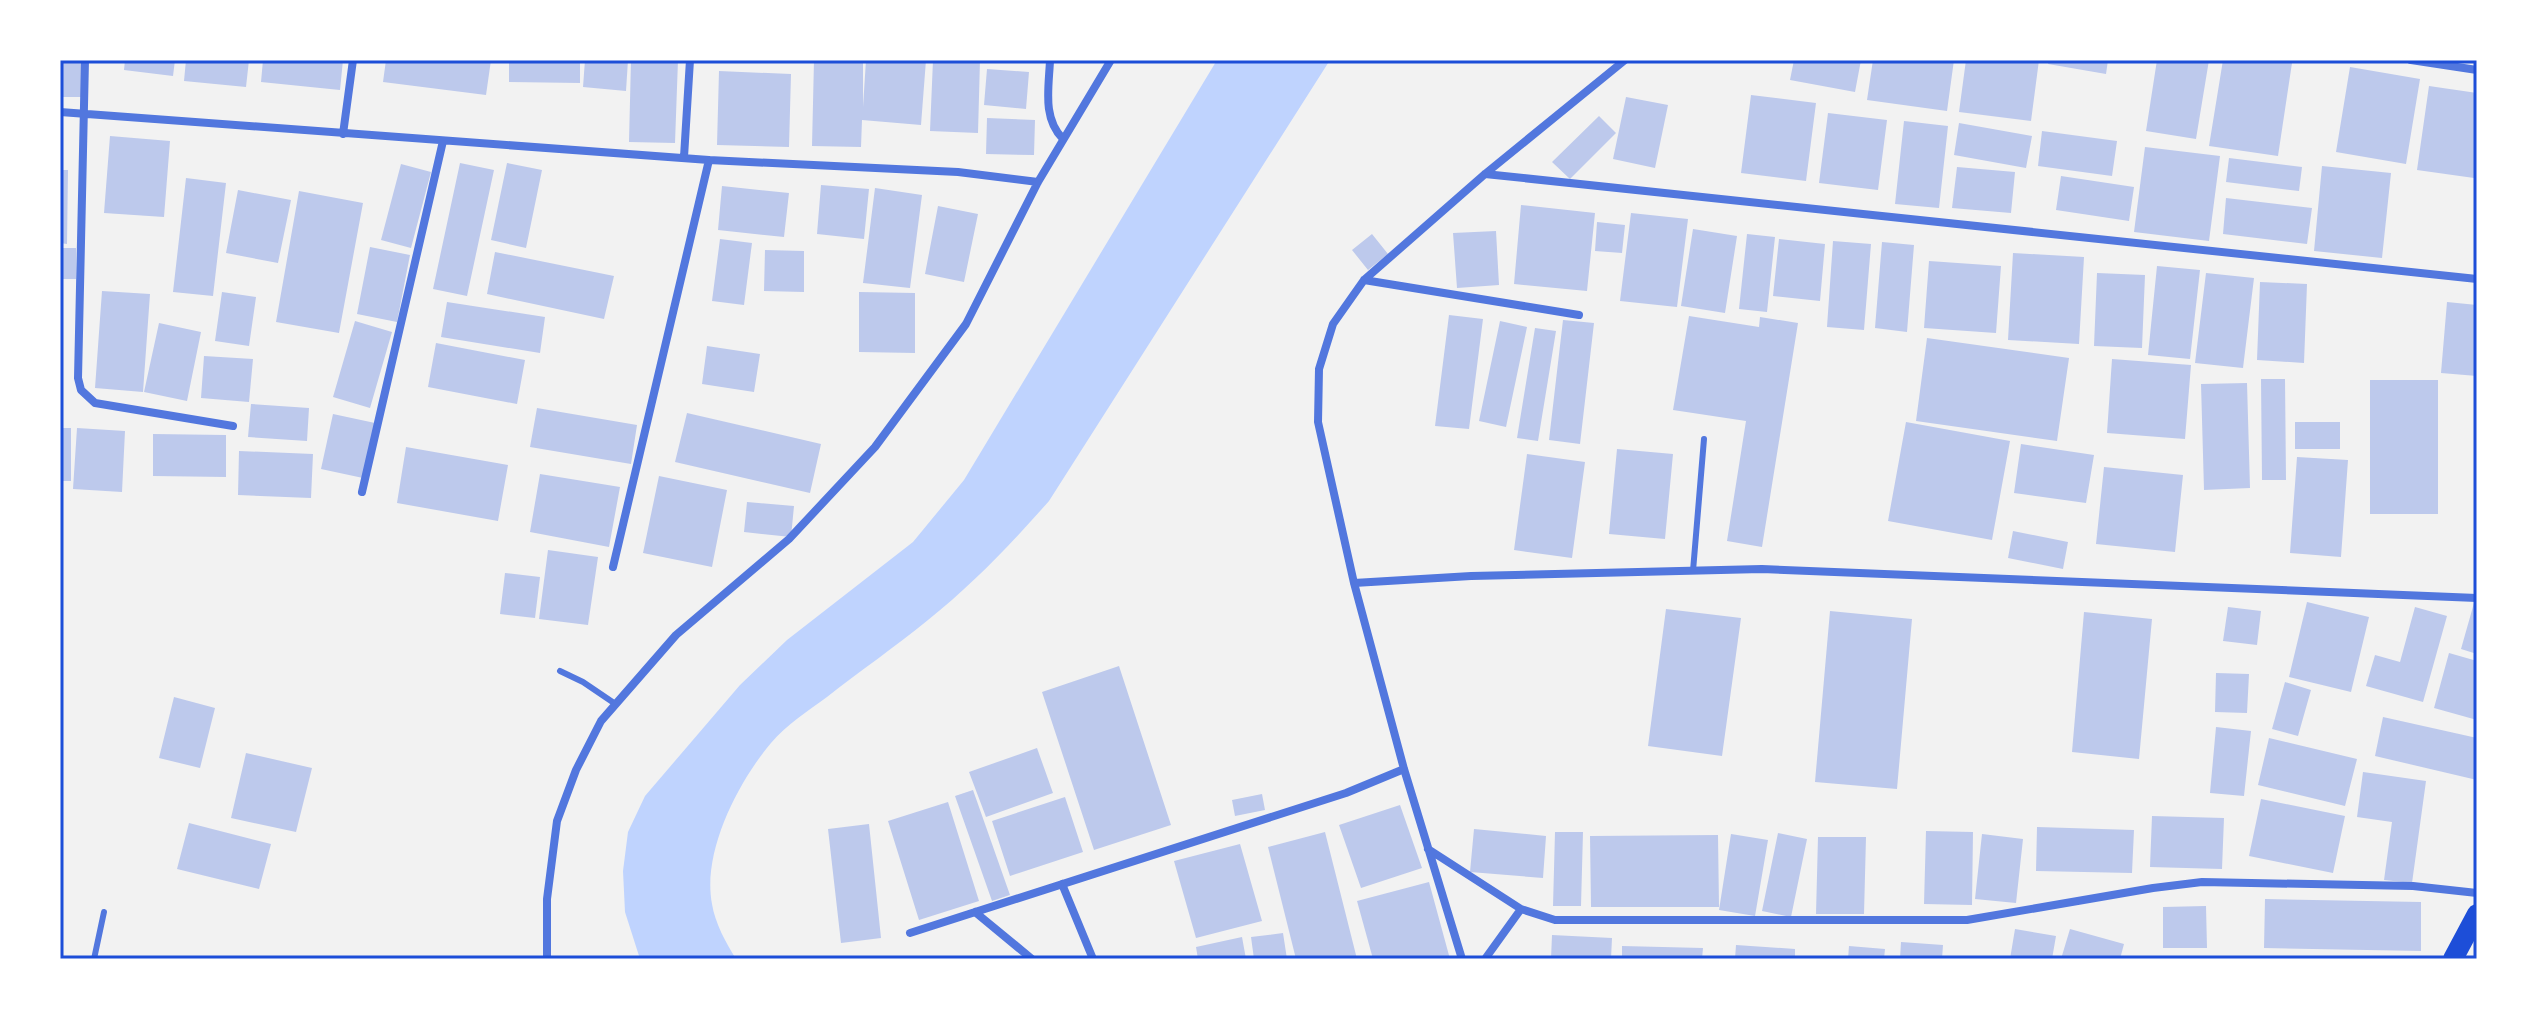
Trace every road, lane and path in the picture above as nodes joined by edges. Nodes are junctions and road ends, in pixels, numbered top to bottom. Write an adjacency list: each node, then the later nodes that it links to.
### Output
1 (85, 60): 10 (street)
2 (353, 60): 11 (street)
3 (690, 60): 14 (street)
4 (1050, 60): 12 (street)
5 (1111, 60): 12 (street)
6 (1625, 60): 16 (street)
7 (2411, 60): 8 (street)
8 (2477, 70)
9 (60, 112): 10 (street)
10 (84, 113): 11 (street); 21 (street)
11 (343, 134): 13 (street)
12 (1063, 139): 17 (street)
13 (443, 141): 14 (street); 23 (street)
14 (684, 157): 15 (street)
15 (709, 160): 17 (street); 24 (street)
16 (1485, 174): 18 (street); 19 (street)
17 (1038, 182): 29 (street)
18 (2477, 279)
19 (1364, 280): 20 (street); 26 (street)
20 (1579, 315)
21 (233, 426)
22 (1704, 439): 25 (lane)
23 (362, 492)
24 (613, 567)
25 (1693, 571): 26 (street); 27 (street)
26 (1354, 583): 30 (street)
27 (2477, 598)
28 (560, 671): 29 (lane)
29 (614, 703): 40 (street)
30 (1404, 769): 31 (street); 32 (street)
31 (1428, 849): 34 (street); 43 (street)
32 (1062, 884): 36 (street); 42 (street)
33 (2477, 893): 34 (street)
34 (1521, 909): 44 (street)
35 (104, 912): 39 (lane)
36 (975, 912): 38 (street); 41 (street)
37 (2477, 914): 45 (main road)
38 (910, 933)
39 (94, 959)
40 (547, 959)
41 (1032, 959)
42 (1093, 959)
43 (1462, 959)
44 (1485, 959)
45 (2453, 959)

